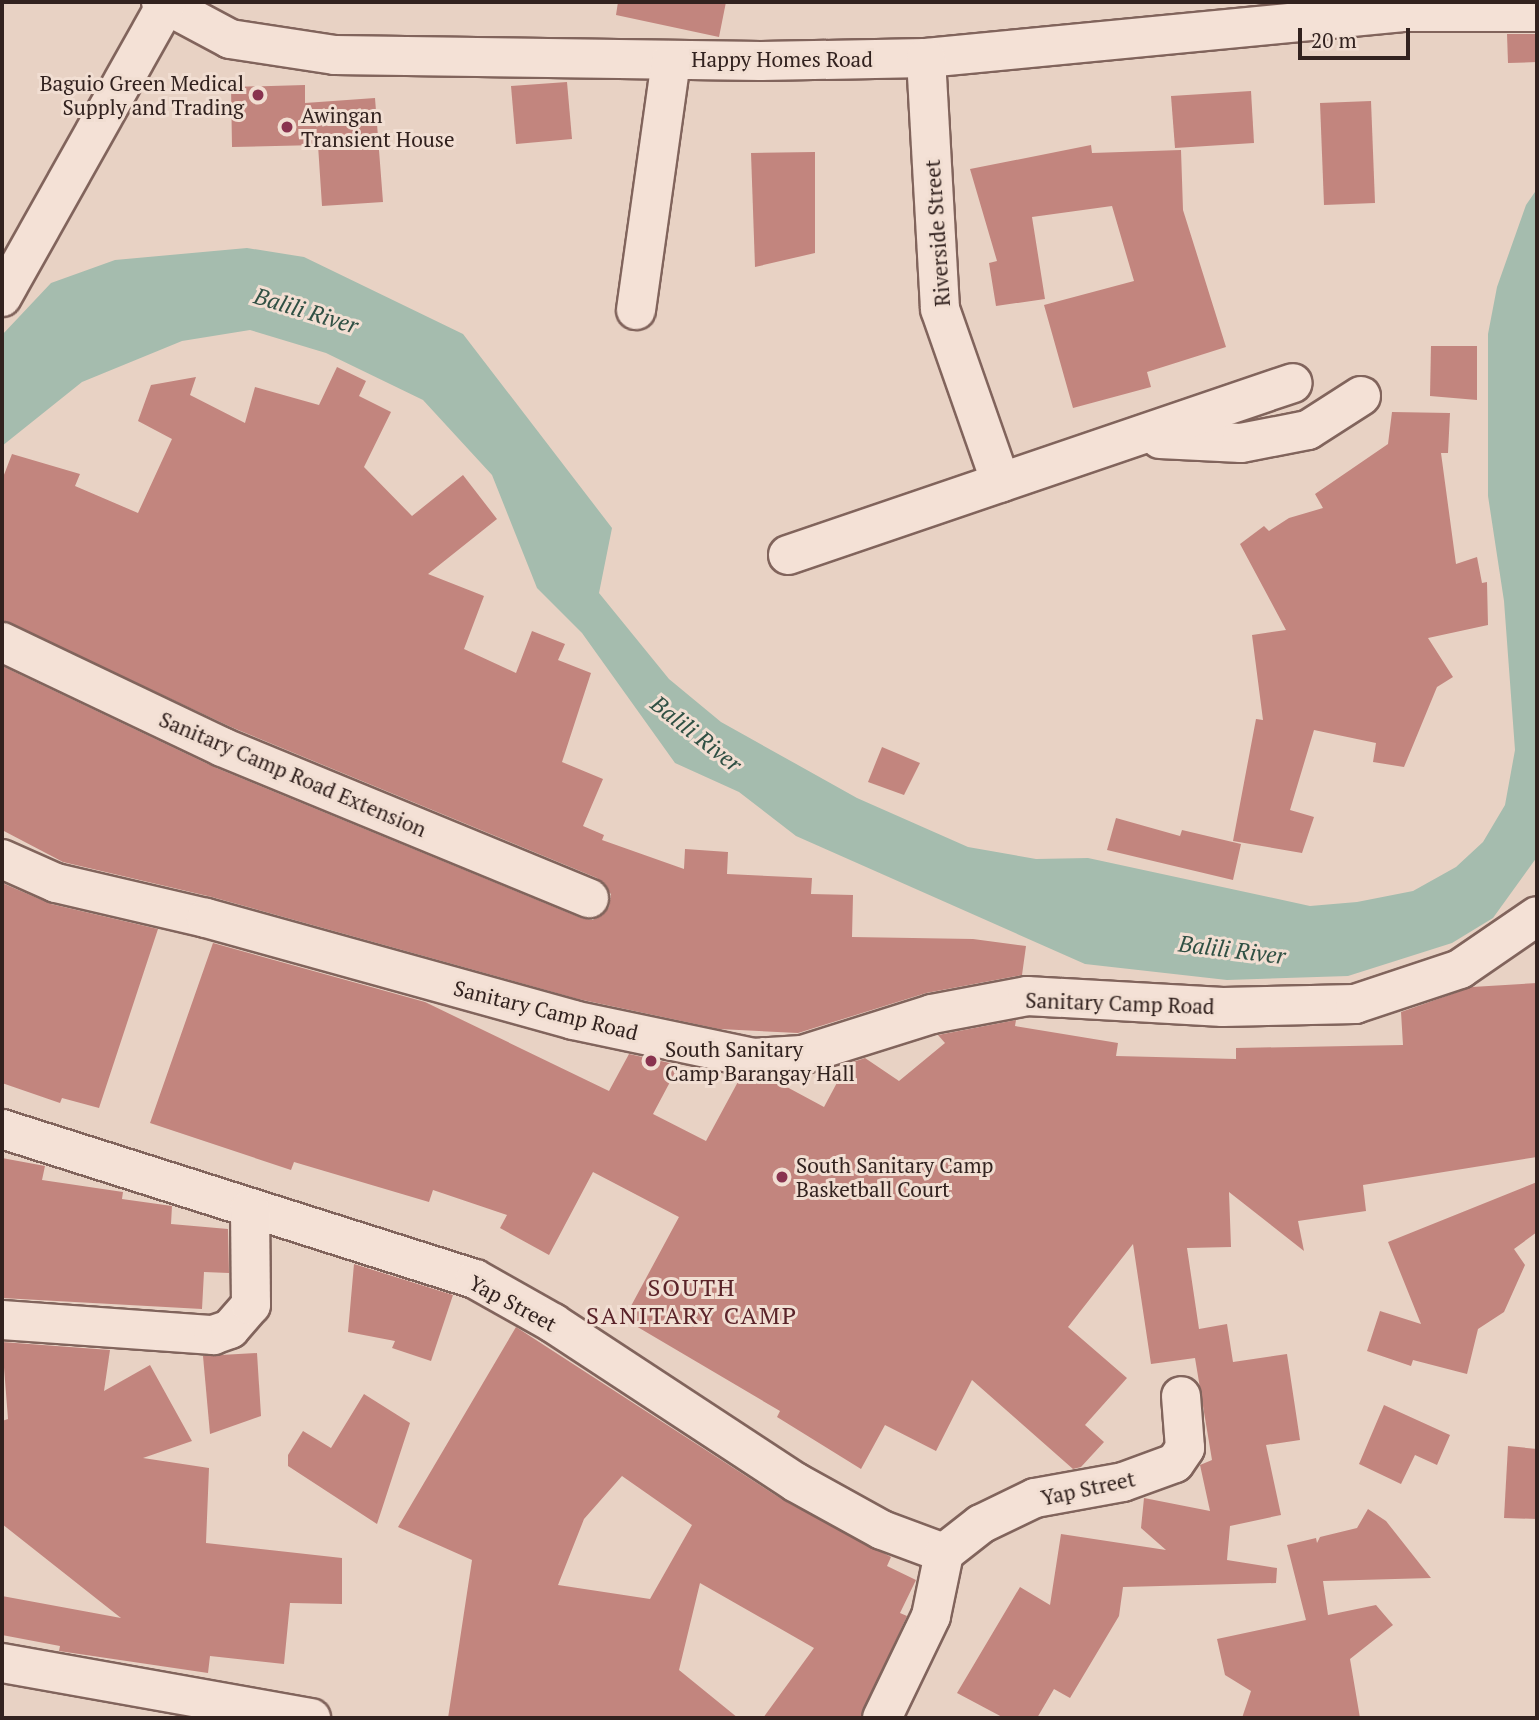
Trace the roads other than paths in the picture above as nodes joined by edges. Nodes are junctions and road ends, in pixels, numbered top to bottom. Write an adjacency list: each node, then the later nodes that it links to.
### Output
1 (164, 3): 5 (street, Happy Homes Road); 6 (street)
2 (1402, 7): 3 (street, Happy Homes Road); 4 (street, Happy Homes Road)
3 (1537, 12)
4 (926, 58): 5 (street, Happy Homes Road); 11 (street, Riverside Street)
5 (671, 60): 7 (street)
6 (2, 297)
7 (636, 310)
8 (1293, 383): 10 (street)
9 (1361, 396): 10 (street)
10 (1144, 438): 11 (street)
11 (1002, 483): 12 (street)
12 (788, 555)
13 (2, 642): 15 (street, Sanitary Camp Road Extension)
14 (2, 859): 16 (street, Sanitary Camp Road)
15 (589, 898)
16 (1537, 916)
17 (2, 1129): 18 (street, Yap Street)
18 (250, 1209): 19 (street); 21 (street, Yap Street)
19 (2, 1320)
20 (1181, 1396): 21 (street, Yap Street)
21 (944, 1553): 24 (street)
22 (2, 1663): 23 (street)
23 (311, 1718)
24 (882, 1718)

